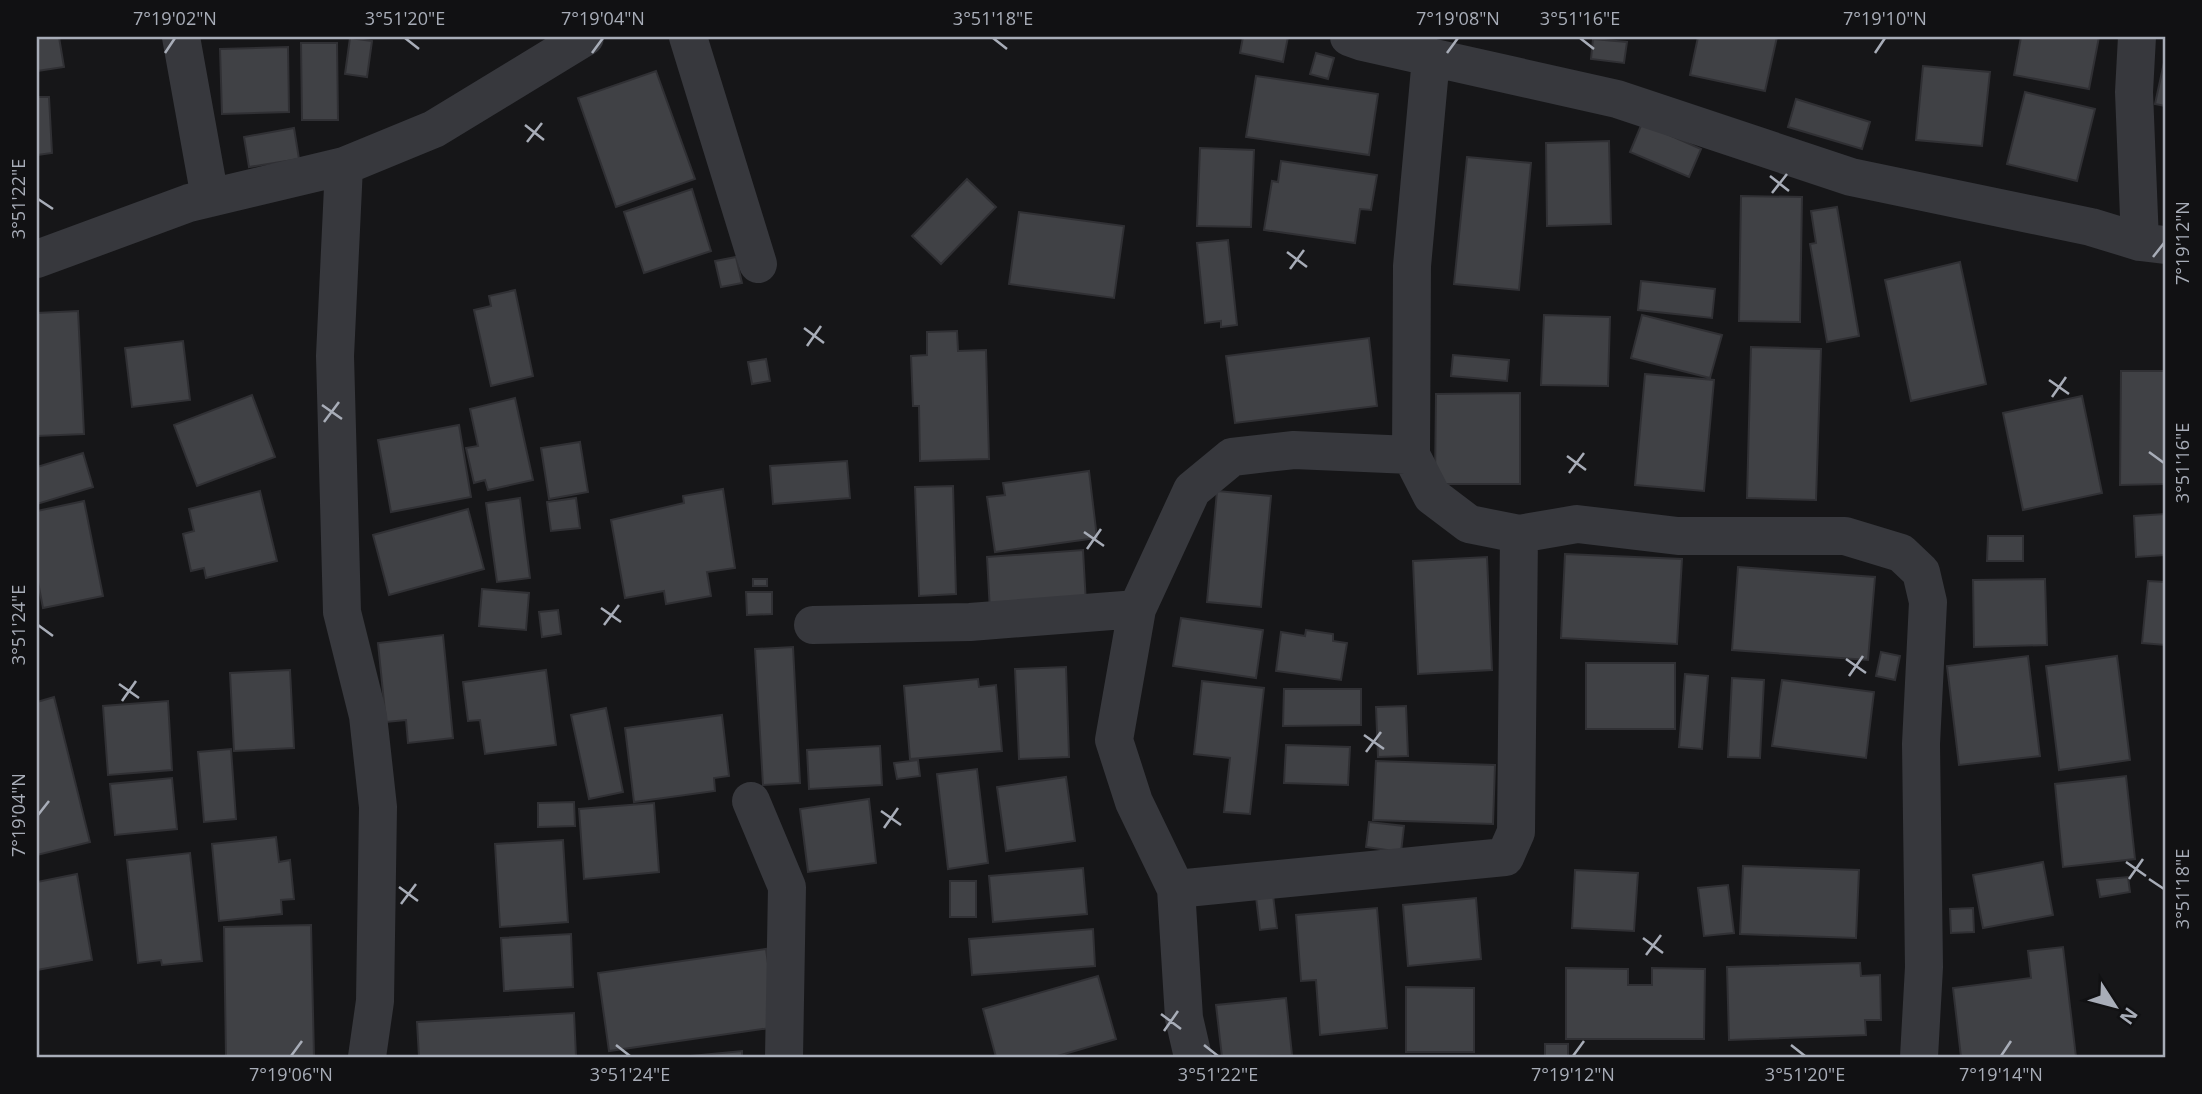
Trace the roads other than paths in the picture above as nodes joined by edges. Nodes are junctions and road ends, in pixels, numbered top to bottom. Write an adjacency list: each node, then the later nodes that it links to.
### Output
1 (181, 37): 8 (street)
2 (585, 37): 7 (street)
3 (688, 37): 11 (street)
4 (1349, 37): 6 (street)
5 (2137, 37): 9 (street)
6 (1454, 53): 9 (street); 12 (street)
7 (344, 166): 8 (street); 18 (street)
8 (210, 198): 10 (street)
9 (2152, 244)
10 (37, 259)
11 (758, 264)
12 (1411, 455): 13 (street); 14 (street)
13 (1519, 534): 17 (street); 21 (street)
14 (1137, 609): 15 (street); 17 (street)
15 (813, 625)
16 (751, 801): 19 (street)
17 (1176, 889): 20 (street)
18 (367, 1057)
19 (784, 1057)
20 (1193, 1057)
21 (1919, 1057)

